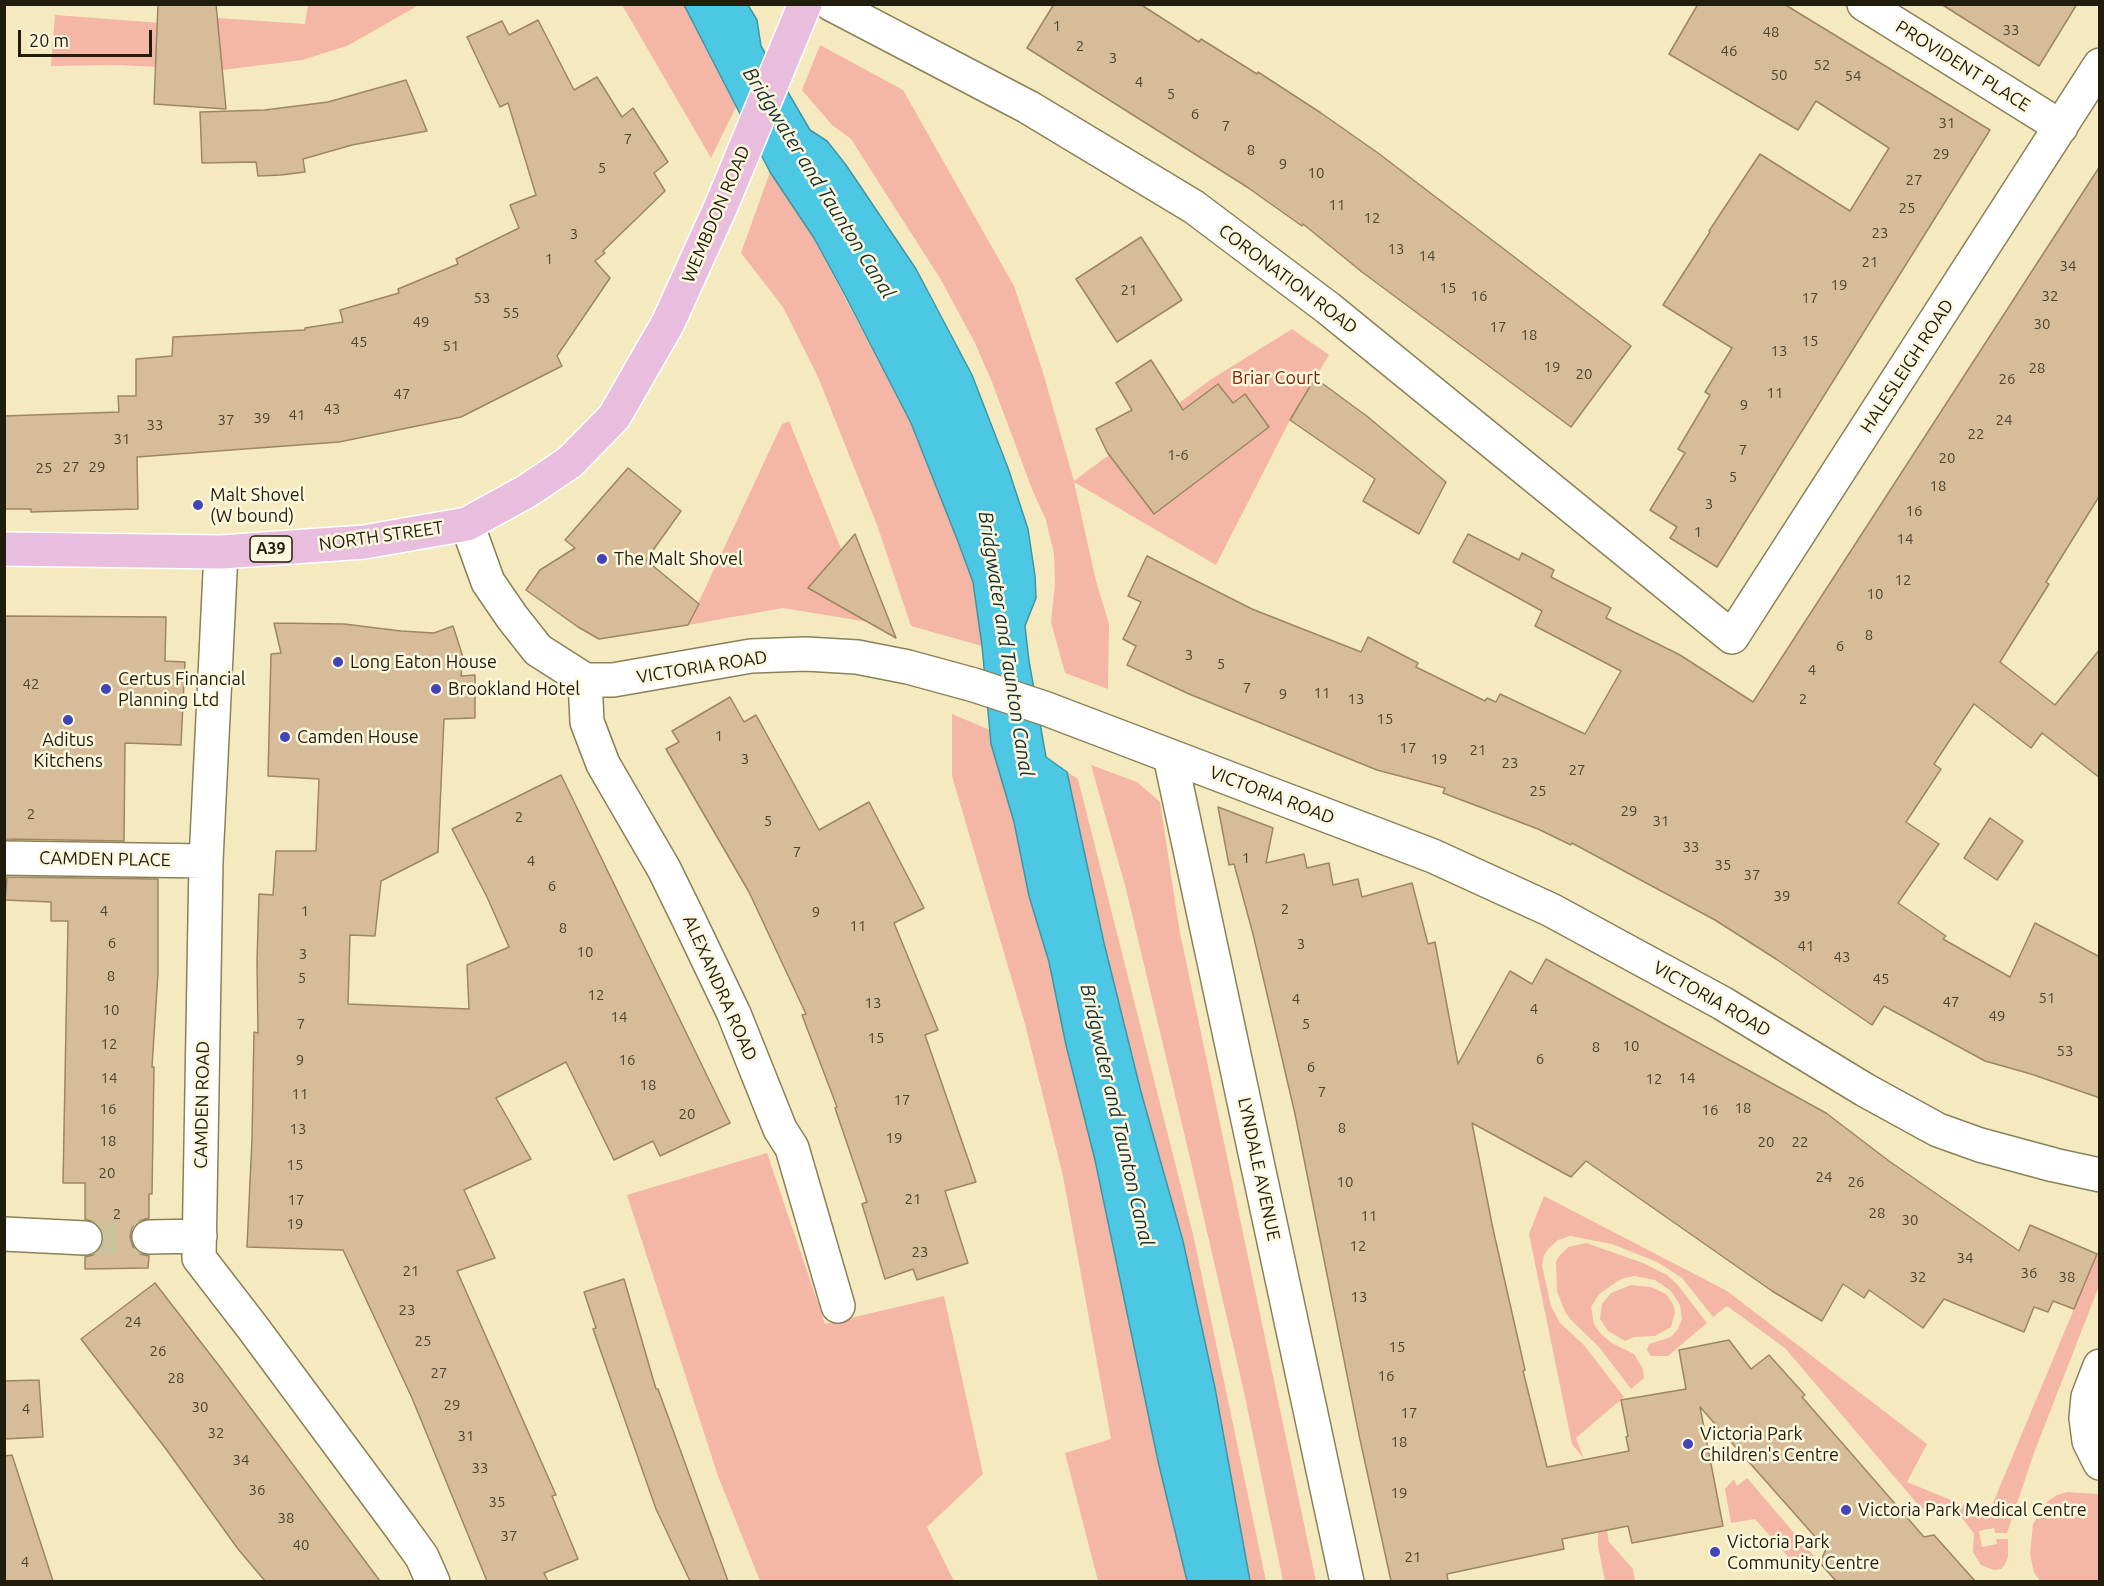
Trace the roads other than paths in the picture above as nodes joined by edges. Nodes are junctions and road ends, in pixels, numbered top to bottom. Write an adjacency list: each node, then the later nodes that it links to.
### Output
1 (805, 4): 6 (main road, WEMBDON ROAD / A39)
2 (831, 4): 10 (street, CORONATION ROAD)
3 (1864, 4): 5 (street, PROVIDENT PLACE)
4 (2100, 65): 5 (street, HALESLEIGH ROAD)
5 (2061, 127): 10 (street, HALESLEIGH ROAD)
6 (614, 417): 7 (main road, NORTH STREET / A39)
7 (467, 524): 9 (main road, NORTH STREET / A39); 11 (street)
8 (4, 549): 9 (main road, NORTH STREET / A39)
9 (221, 552): 14 (street, CAMDEN ROAD)
10 (1705, 615)
11 (585, 681): 12 (street, VICTORIA ROAD); 20 (street, ALEXANDRA ROAD)
12 (1170, 756): 15 (street, VICTORIA ROAD); 24 (street, LYNDALE AVENUE)
13 (4, 858): 14 (street, CAMDEN PLACE)
14 (206, 861): 17 (street, CAMDEN ROAD)
15 (2100, 1175)
16 (4, 1234): 18 (street)
17 (200, 1236): 19 (street); 23 (street, CAMDEN ROAD)
18 (85, 1238)
19 (149, 1238)
20 (838, 1306)
21 (2100, 1366): 22 (street)
22 (2100, 1463)
23 (433, 1581)
24 (1347, 1581)

